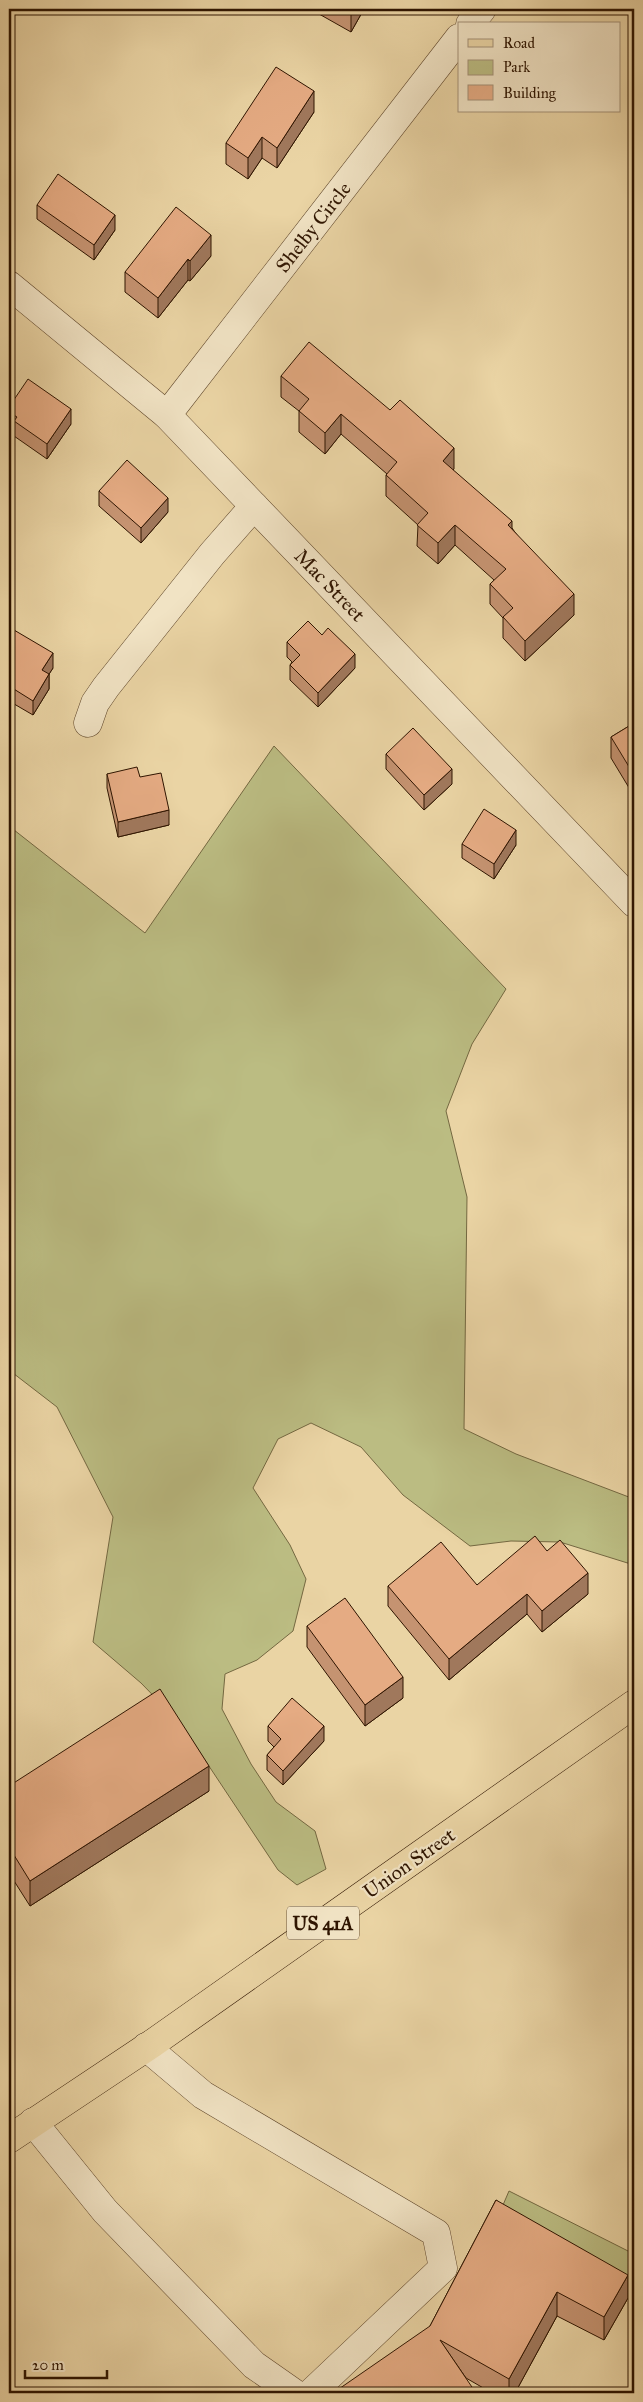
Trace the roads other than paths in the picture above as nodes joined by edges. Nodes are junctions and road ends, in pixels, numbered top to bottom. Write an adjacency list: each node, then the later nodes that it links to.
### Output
1 (482, 9): 2 (street)
2 (472, 22)
3 (458, 39): 5 (street, Shelby Circle)
4 (9, 285): 5 (street, Mac Street)
5 (167, 415): 6 (street, Mac Street)
6 (254, 506): 7 (street); 8 (street, Mac Street)
7 (88, 723)
8 (634, 902)
9 (634, 1704): 10 (main road, Union Street / US 41A)
10 (146, 2047): 11 (main road, Union Street / US 41A); 14 (street)
11 (33, 2122): 12 (main road, Union Street / US 41A); 13 (street)
12 (9, 2139)
13 (294, 2393)
14 (312, 2393)

